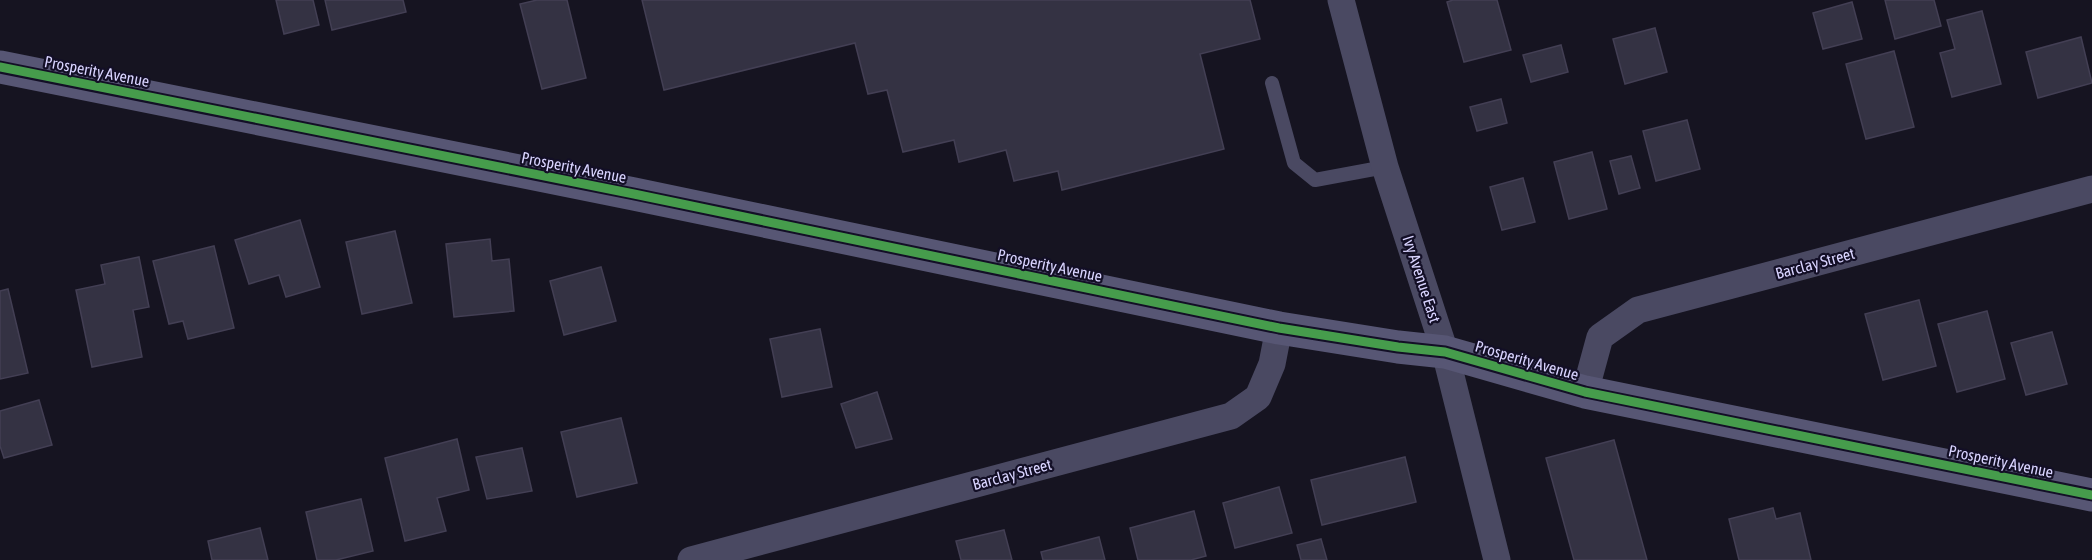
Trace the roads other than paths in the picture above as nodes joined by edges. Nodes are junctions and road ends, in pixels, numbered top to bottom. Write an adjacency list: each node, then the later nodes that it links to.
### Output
1 (1341, 0): 4 (street, Ivy Avenue East)
2 (0, 67): 6 (street, Prosperity Avenue)
3 (1272, 83): 4 (lane)
4 (1385, 167): 7 (street, Ivy Avenue East)
5 (2092, 189): 8 (street, Barclay Street)
6 (1279, 328): 7 (street, Prosperity Avenue); 10 (street, Barclay Street)
7 (1445, 352): 8 (street, Prosperity Avenue); 11 (street, Ivy Avenue East)
8 (1585, 392): 9 (street, Prosperity Avenue)
9 (2092, 495)
10 (691, 560)
11 (1497, 560)

